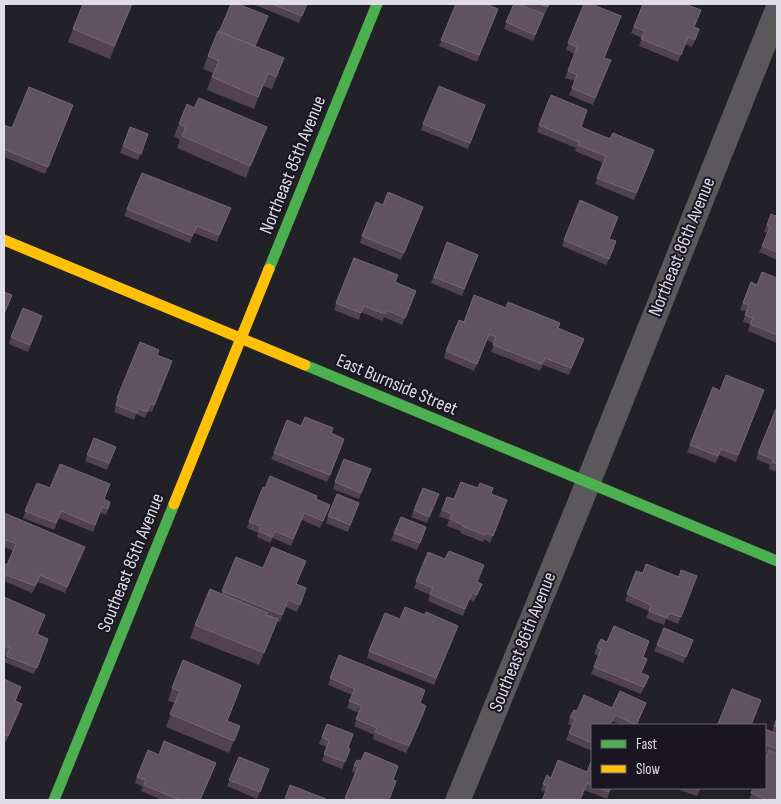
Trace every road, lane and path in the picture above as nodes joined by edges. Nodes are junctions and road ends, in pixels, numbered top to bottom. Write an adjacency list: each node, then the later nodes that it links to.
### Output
1 (377, 4): 4 (street, Northeast 85th Avenue)
2 (777, 11): 5 (street, Northeast 86th Avenue)
3 (4, 240): 4 (street, East Burnside Street)
4 (241, 339): 5 (street, East Burnside Street); 7 (street, Southeast 85th Avenue)
5 (588, 483): 6 (street, East Burnside Street); 8 (street, Southeast 86th Avenue)
6 (777, 561)
7 (54, 800)
8 (458, 800)

